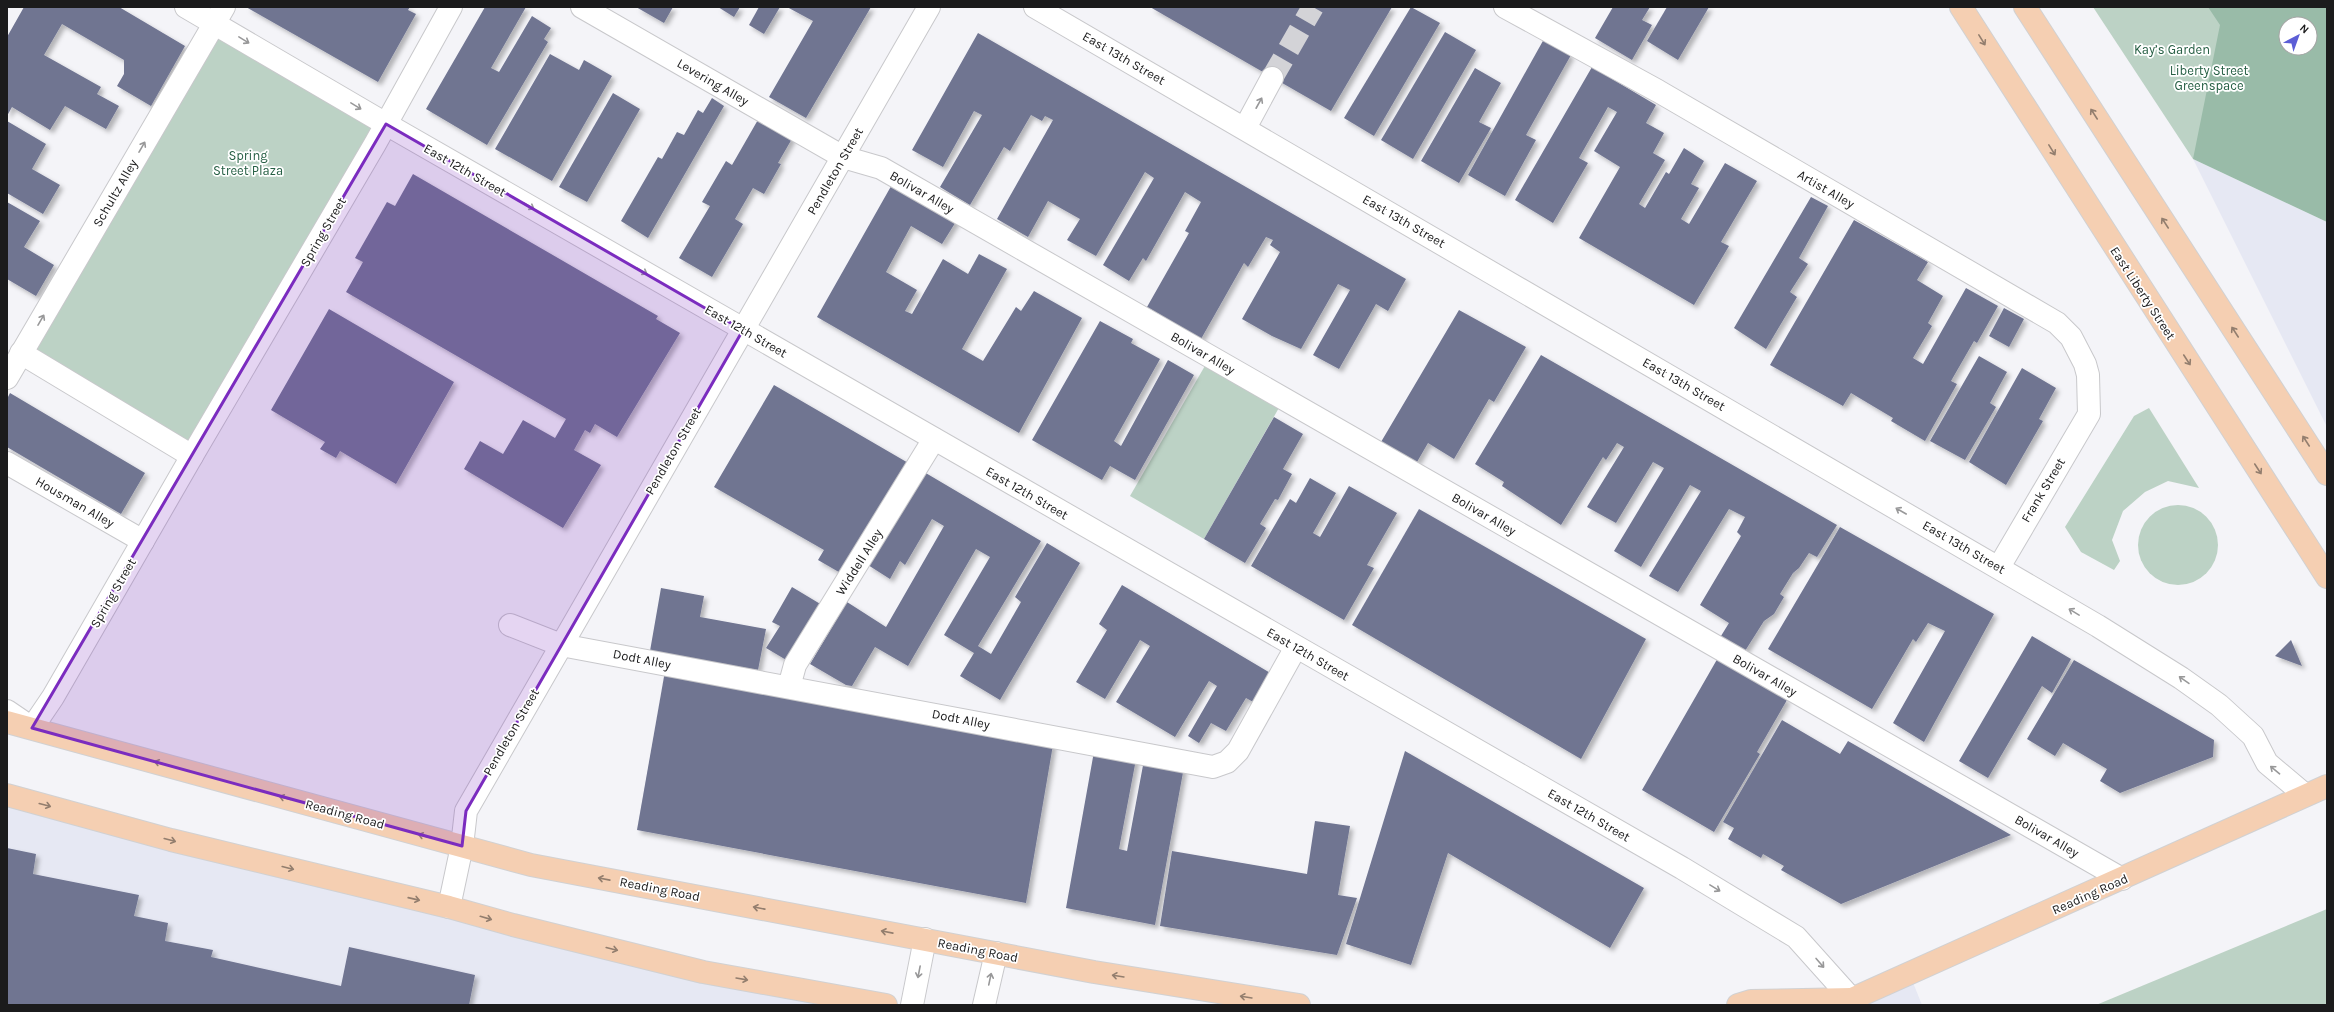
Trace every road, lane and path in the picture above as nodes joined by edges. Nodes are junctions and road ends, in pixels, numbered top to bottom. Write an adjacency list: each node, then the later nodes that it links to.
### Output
1 (186, 7): 9 (street, East 12th Street)
2 (451, 7): 11 (street, Spring Street)
3 (582, 7): 13 (street, Levering Alley)
4 (929, 7): 13 (street, Pendleton Street)
5 (1035, 7): 12 (street, East 13th Street)
6 (1505, 7): 17 (street, Artist Alley)
7 (1961, 7): 24 (main road, East Liberty Street, one-way to 24)
8 (2025, 7): 21 (main road, one-way to 8)
9 (219, 15): 11 (street, East 12th Street, one-way to 11); 15 (street, Schultz Alley, one-way to 9)
10 (1272, 78): 12 (street, one-way to 10)
11 (386, 124): 14 (street, East 12th Street, one-way to 14); 19 (street, Spring Street)
12 (1245, 128): 23 (street, East 13th Street, one-way to 12)
13 (843, 157): 14 (street, Pendleton Street); 36 (street, Bolivar Alley)
14 (743, 330): 18 (street, East 12th Street); 26 (street, Pendleton Street)
15 (21, 354): 16 (street, Schultz Alley); 19 (street)
16 (7, 378)
17 (2089, 414): 23 (street, Frank Street)
18 (934, 439): 27 (street, East 12th Street); 28 (street, Widdell Alley)
19 (192, 456): 22 (street, Spring Street)
20 (7, 462): 22 (street, Housman Alley)
21 (2327, 474)
22 (143, 541): 31 (street, Spring Street)
23 (1999, 568): 34 (street, East 13th Street, one-way to 23)
24 (2327, 577)
25 (510, 625): 26 (street, Dodt Alley)
26 (561, 645): 28 (street, Dodt Alley); 35 (street, Pendleton Street)
27 (1296, 647): 28 (street, Dodt Alley); 40 (street, East 12th Street, one-way to 40)
28 (789, 687)
29 (7, 711): 31 (street, Reading Road)
30 (7, 722): 31 (main road, Reading Road)
31 (32, 728): 35 (main road, Reading Road, one-way to 31)
32 (2327, 786): 34 (main road, Reading Road)
33 (7, 795): 37 (main road, one-way to 37)
34 (2305, 795): 36 (main road, Reading Road)
35 (462, 846): 37 (street, Pendleton Street); 38 (main road, Reading Road, one-way to 35)
36 (2122, 879): 40 (main road, Reading Road)
37 (449, 907): 41 (main road, one-way to 41)
38 (925, 939): 39 (main road, Reading Road); 42 (street, one-way to 42)
39 (996, 953): 43 (street, one-way to 39); 44 (main road, Reading Road, one-way to 39)
40 (1852, 1004): 45 (main road, Reading Road)
41 (886, 1005)
42 (912, 1005)
43 (984, 1005)
44 (1299, 1005)
45 (1738, 1005)

